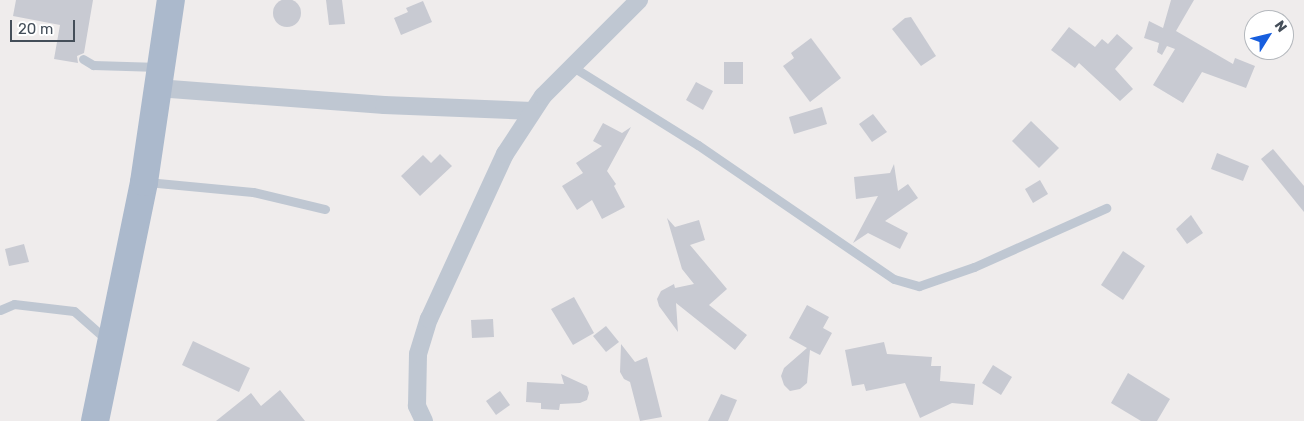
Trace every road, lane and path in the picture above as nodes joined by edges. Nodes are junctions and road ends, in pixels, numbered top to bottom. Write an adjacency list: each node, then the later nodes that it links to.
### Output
1 (171, 0): 5 (main road)
2 (639, 0): 4 (street)
3 (83, 59): 5 (lane)
4 (573, 67): 6 (street); 8 (lane)
5 (158, 78): 6 (street); 7 (main road)
6 (532, 111): 13 (street)
7 (144, 182): 9 (lane); 11 (main road)
8 (1106, 208)
9 (325, 209)
10 (0, 310): 11 (lane)
11 (110, 342): 12 (main road)
12 (95, 421)
13 (424, 421)

